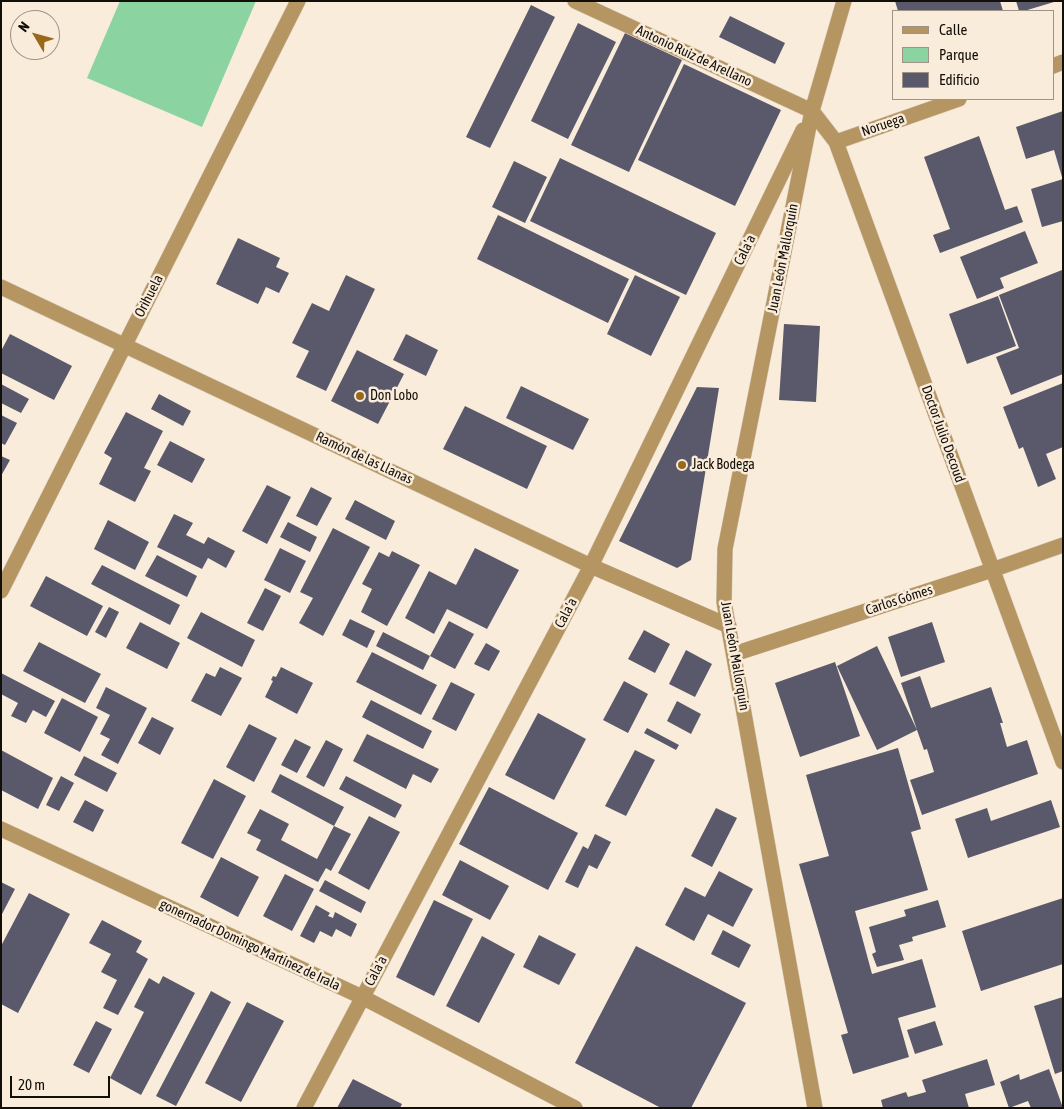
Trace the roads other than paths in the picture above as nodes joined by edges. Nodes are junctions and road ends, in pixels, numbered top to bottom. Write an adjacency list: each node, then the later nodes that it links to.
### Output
1 (298, 1): 8 (street, Orihuela)
2 (575, 1): 5 (street, Antonio Ruiz de Arellano)
3 (844, 1): 5 (street, Juan León Mallorquín)
4 (956, 100): 6 (street, Noruega)
5 (812, 111): 6 (street, Doctor Julio Decoud); 10 (street, Cala'a); 13 (street, Juan León Mallorquín)
6 (836, 142): 11 (street, Doctor Julio Decoud)
7 (1, 287): 8 (street, Ramón de las Llanas)
8 (125, 345): 10 (street, Ramón de las Llanas); 12 (street, Orihuela)
9 (1063, 545): 11 (street, Carlos Gómes)
10 (591, 566): 13 (street, Ramón de las Llanas); 17 (street, Cala'a)
11 (992, 570): 14 (street, Carlos Gómes); 15 (street, Doctor Julio Decoud)
12 (1, 592)
13 (729, 626): 14 (street, Juan León Mallorquín)
14 (734, 654): 20 (street, Juan León Mallorquín)
15 (1063, 762)
16 (1, 829): 17 (street, gonernador Domingo Martínez de Irala)
17 (362, 997): 18 (street, Cala'a); 19 (street, gonernador Domingo Martínez de Irala)
18 (304, 1108)
19 (575, 1108)
20 (815, 1108)

